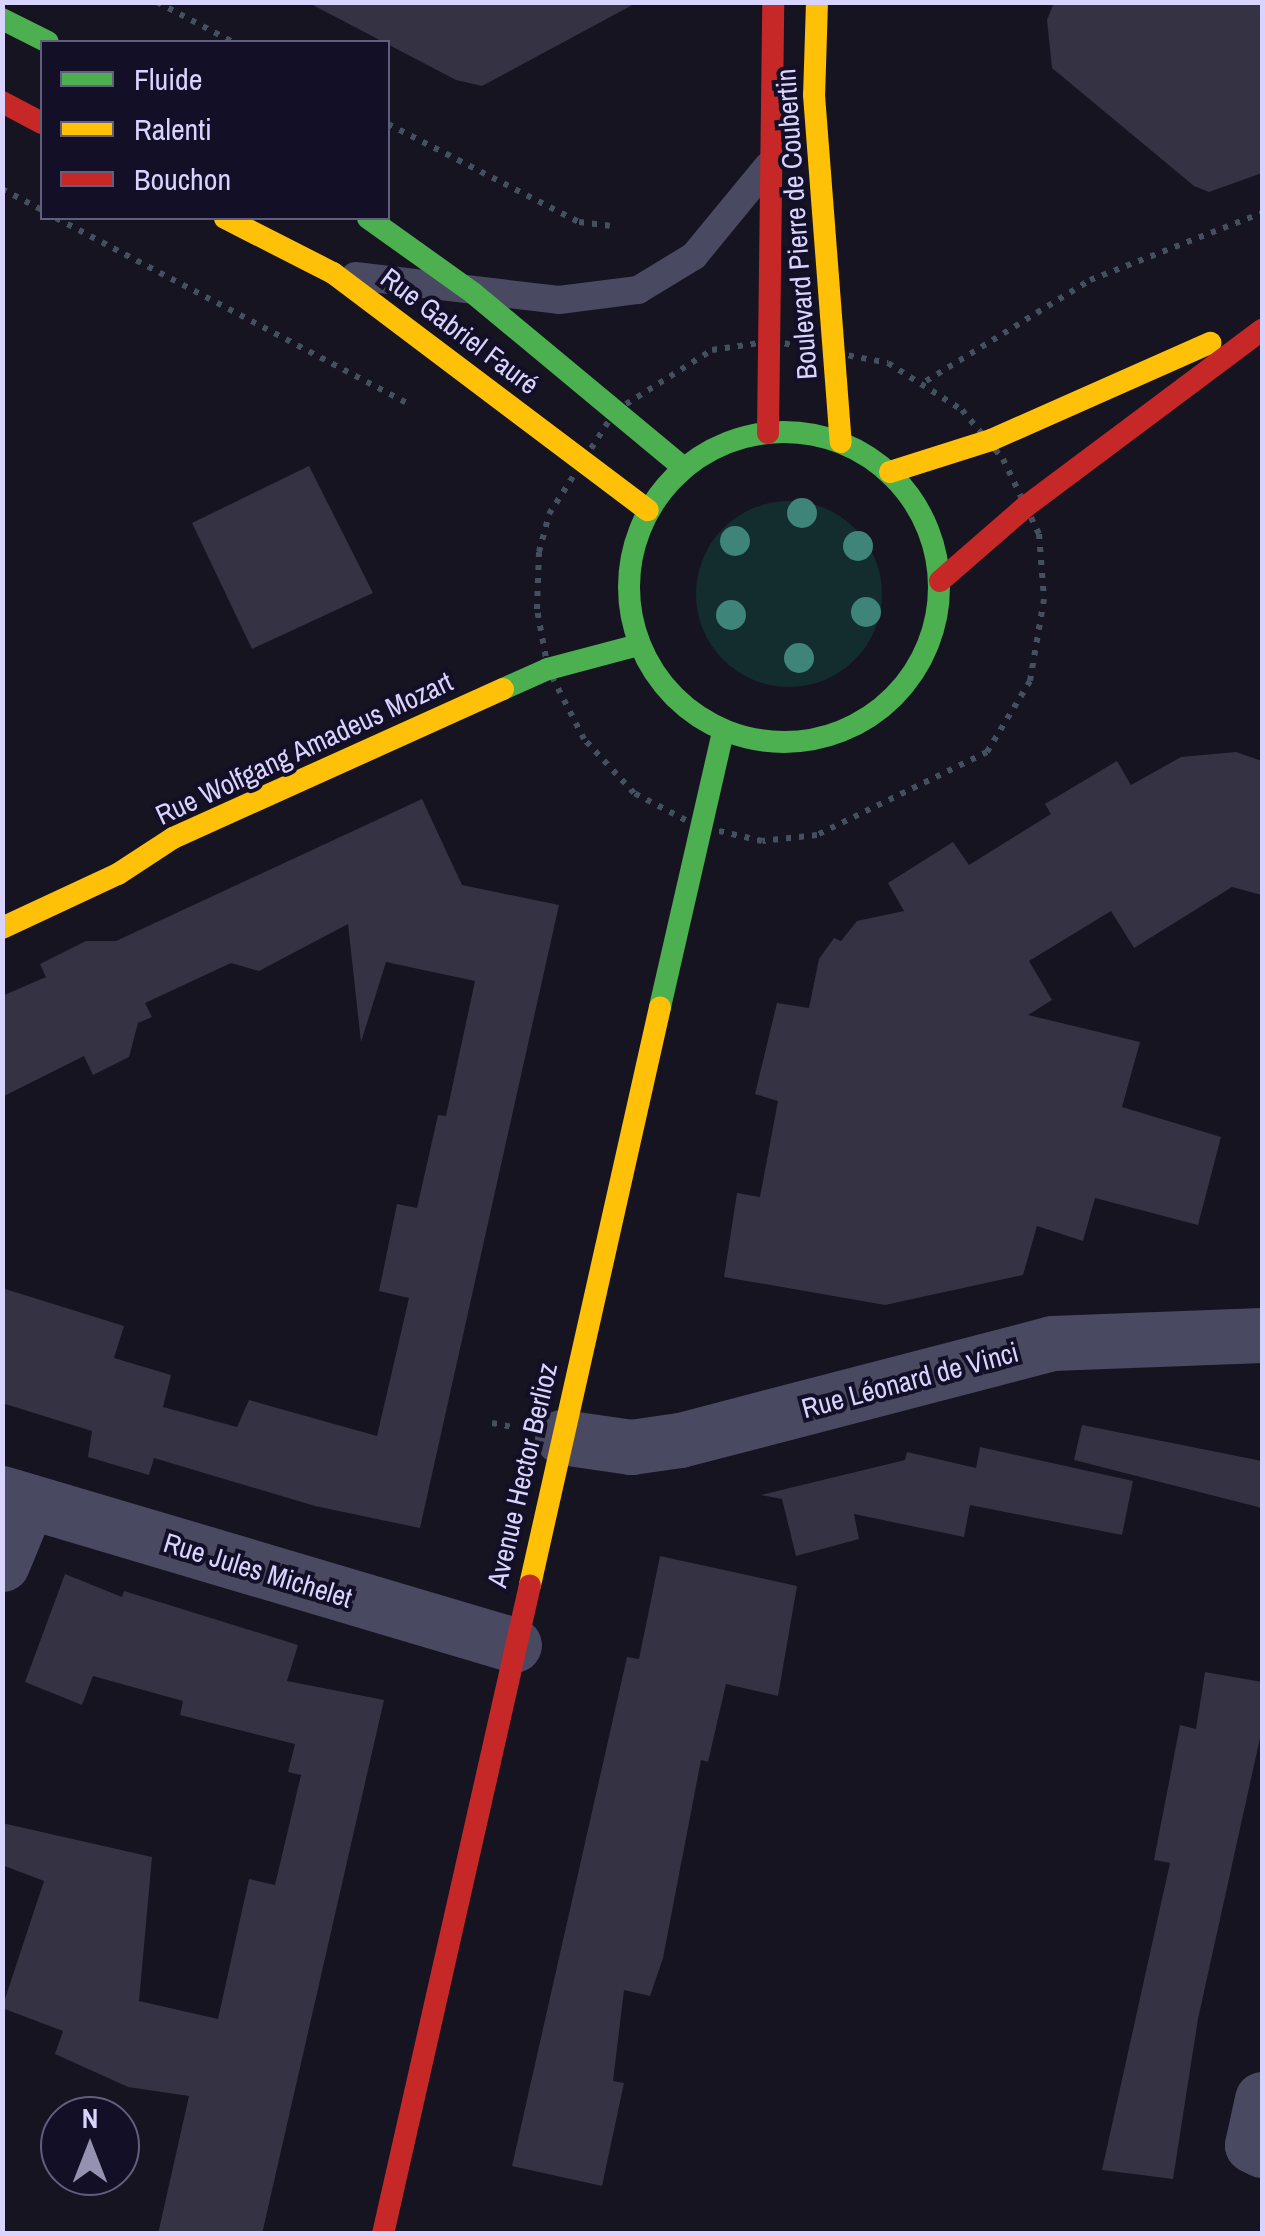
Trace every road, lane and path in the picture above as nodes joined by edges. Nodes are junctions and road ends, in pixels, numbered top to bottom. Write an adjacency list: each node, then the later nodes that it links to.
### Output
1 (157, 2): 6 (path)
2 (772, 2): 11 (street, Boulevard Pierre de Coubertin)
3 (817, 2): 7 (street, Boulevard Pierre de Coubertin)
4 (2, 19): 5 (street)
5 (44, 40)
6 (229, 40)
7 (814, 95): 11 (lane); 26 (street, Boulevard Pierre de Coubertin)
8 (2, 102): 9 (street)
9 (40, 122)
10 (390, 125): 18 (path)
11 (776, 155): 20 (lane); 25 (street, Boulevard Pierre de Coubertin)
12 (2, 190): 13 (path)
13 (40, 209)
14 (1262, 213): 23 (path)
15 (60, 220): 24 (path)
16 (229, 220): 19 (street, Rue Gabriel Fauré)
17 (371, 220): 20 (street, Rue Gabriel Fauré)
18 (610, 226)
19 (333, 273): 20 (lane); 29 (street, Rue Gabriel Fauré)
20 (473, 292): 27 (street, Rue Gabriel Fauré)
21 (1262, 319): 28 (street)
22 (1262, 330): 30 (street)
23 (926, 381)
24 (415, 407)
25 (768, 433): 26 (street); 27 (street)
26 (841, 442): 28 (street)
27 (684, 468): 29 (street)
28 (890, 472): 30 (street)
29 (648, 510): 31 (street)
30 (940, 581): 32 (street)
31 (639, 645): 32 (street); 33 (street, Rue Wolfgang Amadeus Mozart)
32 (722, 731): 35 (street, Avenue Hector Berlioz)
33 (2, 928)
34 (1262, 1336): 35 (street, Rue Léonard de Vinci)
35 (562, 1437): 38 (street, Avenue Hector Berlioz)
36 (15, 1497): 37 (street); 38 (street, Rue Jules Michelet)
37 (2, 1564)
38 (514, 1645): 41 (street, Avenue Hector Berlioz)
39 (1262, 2099): 40 (street)
40 (1262, 2150)
41 (383, 2234)

